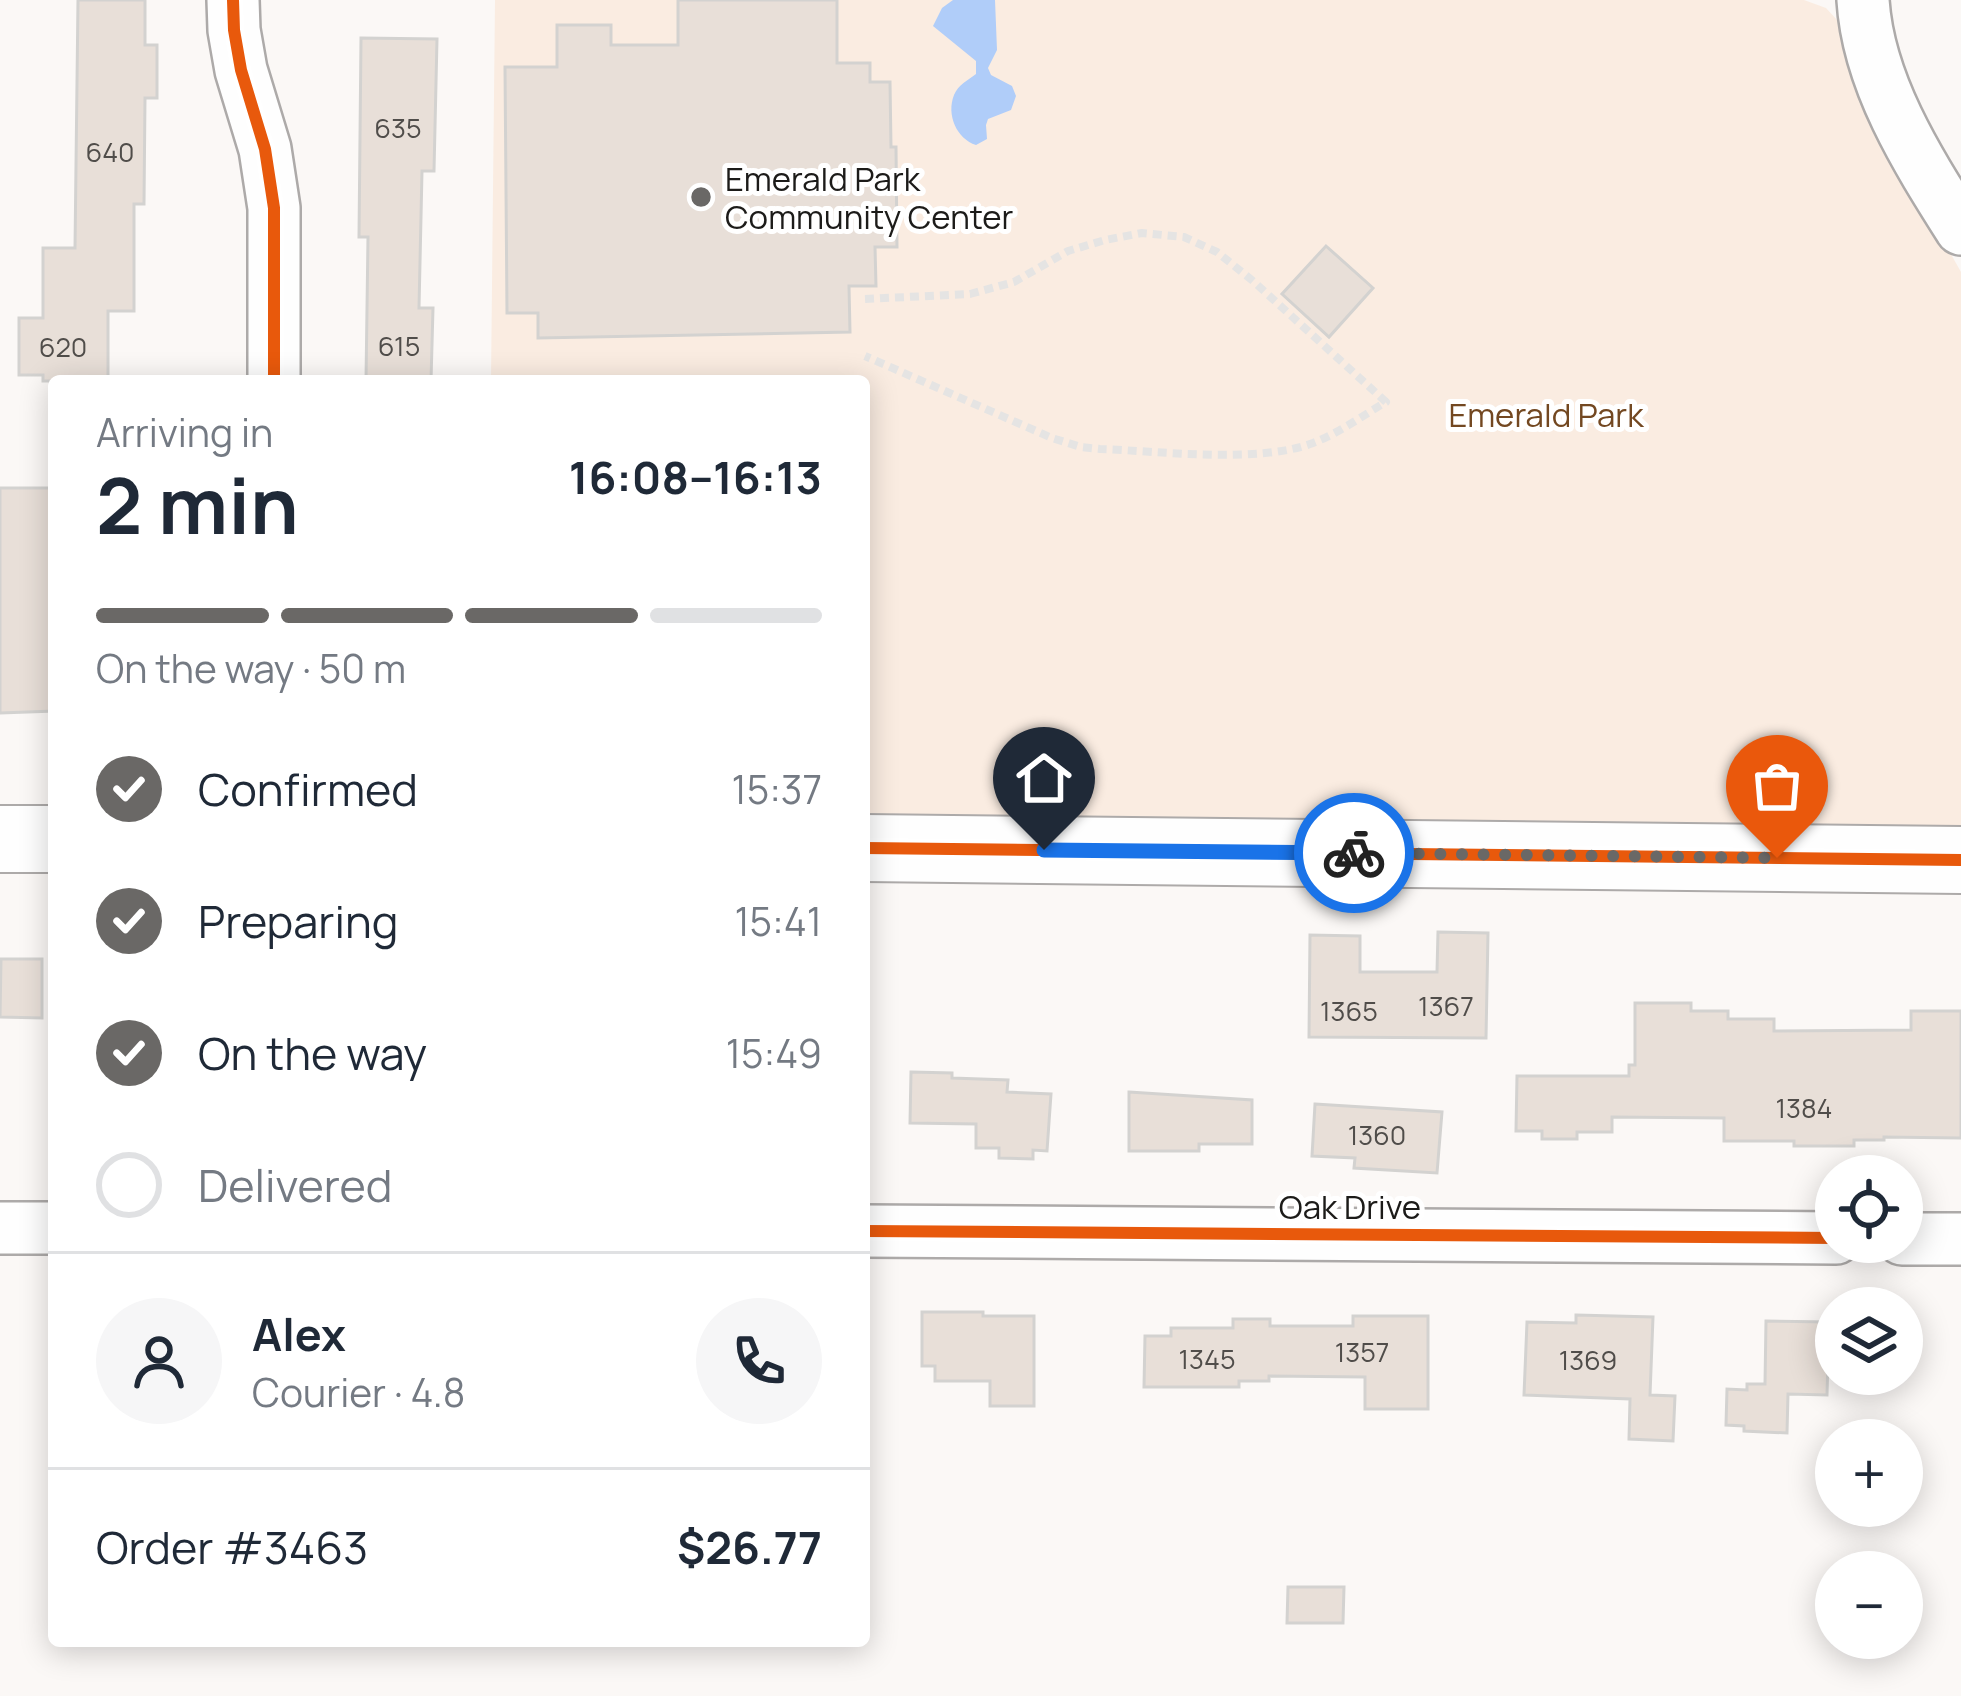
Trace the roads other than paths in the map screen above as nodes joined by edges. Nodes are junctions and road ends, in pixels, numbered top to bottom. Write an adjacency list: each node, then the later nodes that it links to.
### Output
1 (233, 0): 4 (street)
2 (1864, 0): 3 (street)
3 (1961, 229)
4 (274, 375)
5 (0, 838): 6 (street)
6 (48, 839)
7 (870, 848): 8 (street)
8 (1961, 860)
9 (0, 1228): 10 (street)
10 (48, 1228)
11 (870, 1232): 12 (street, Oak Drive)
12 (1815, 1238)
13 (1923, 1239): 14 (street)
14 (1961, 1239)

